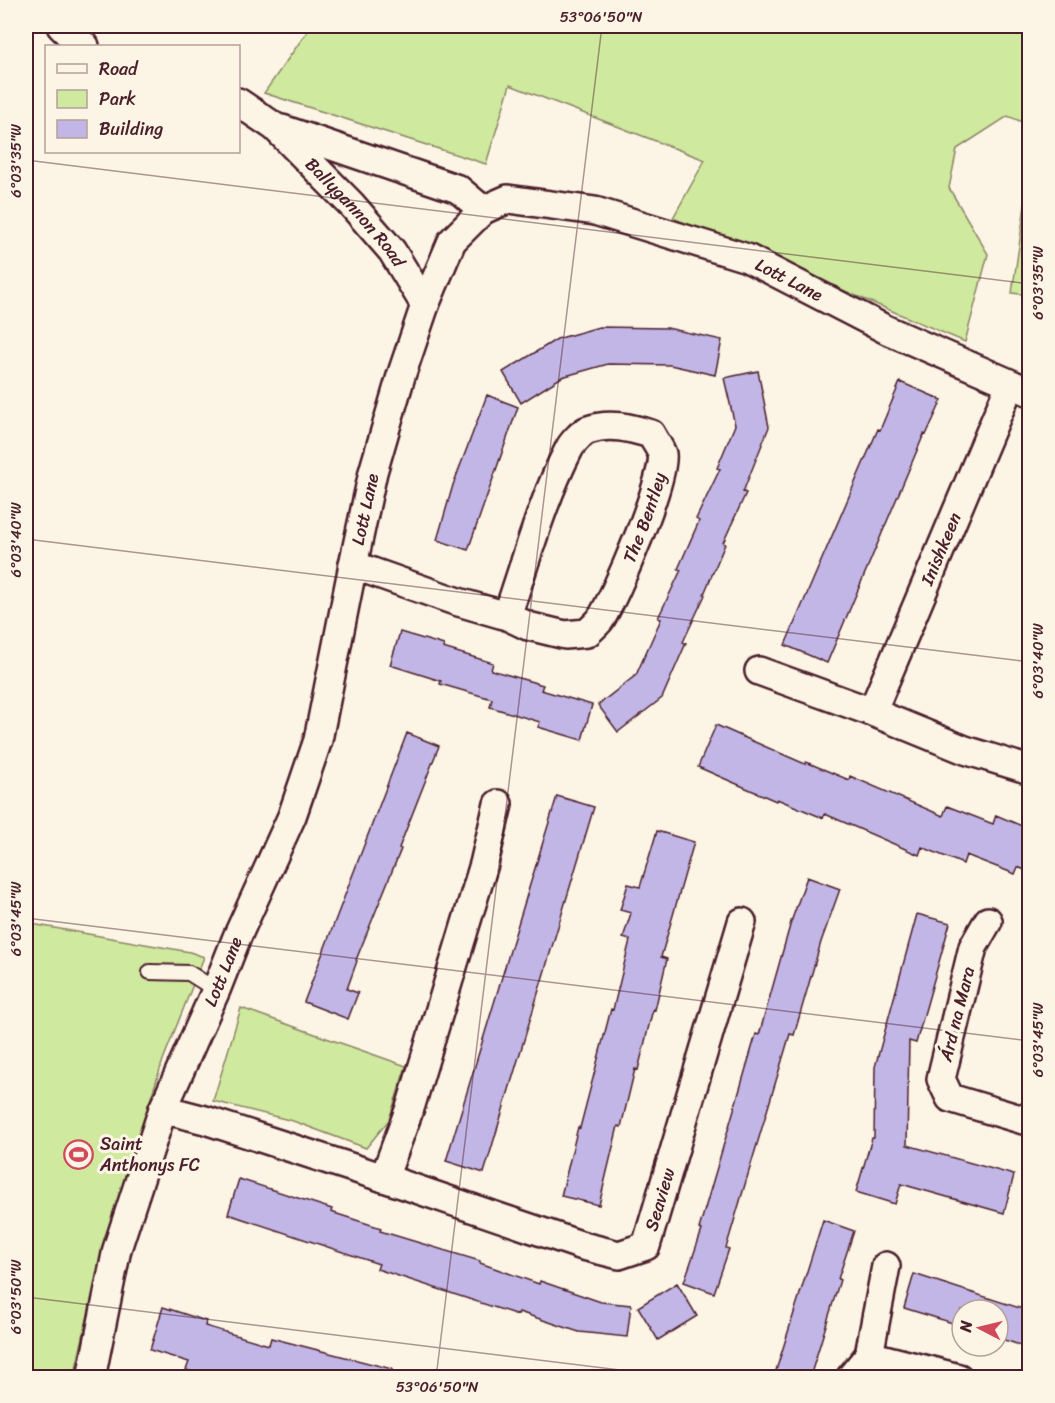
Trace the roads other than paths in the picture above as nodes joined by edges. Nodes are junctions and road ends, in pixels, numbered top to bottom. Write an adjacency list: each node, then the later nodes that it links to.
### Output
1 (61, 26): 2 (street)
2 (84, 45)
3 (240, 103): 4 (street, Ballygannon Road)
4 (275, 127): 5 (street, Ballygannon Road); 6 (street, Ballygannon Road)
5 (483, 210): 6 (street, Lott Lane); 7 (street, Lott Lane)
6 (425, 305): 8 (street, Lott Lane)
7 (1019, 389): 11 (street, Inishkeen)
8 (352, 565): 9 (street, The Bentley); 17 (street, Lott Lane)
9 (507, 616): 9 (street, The Bentley)
10 (759, 671): 11 (street)
11 (872, 712): 12 (street)
12 (1029, 770)
13 (498, 804): 20 (street)
14 (988, 921): 19 (street, Árd na Mara)
15 (742, 922): 20 (street, Seaview)
16 (150, 972): 17 (lane)
17 (216, 990): 18 (street, Lott Lane)
18 (163, 1109): 20 (street, Seaview); 23 (street, Lott Lane)
19 (1029, 1122)
20 (384, 1178)
21 (886, 1266): 22 (street)
22 (869, 1355): 24 (street); 25 (street)
23 (91, 1377)
24 (850, 1377)
25 (959, 1377)

